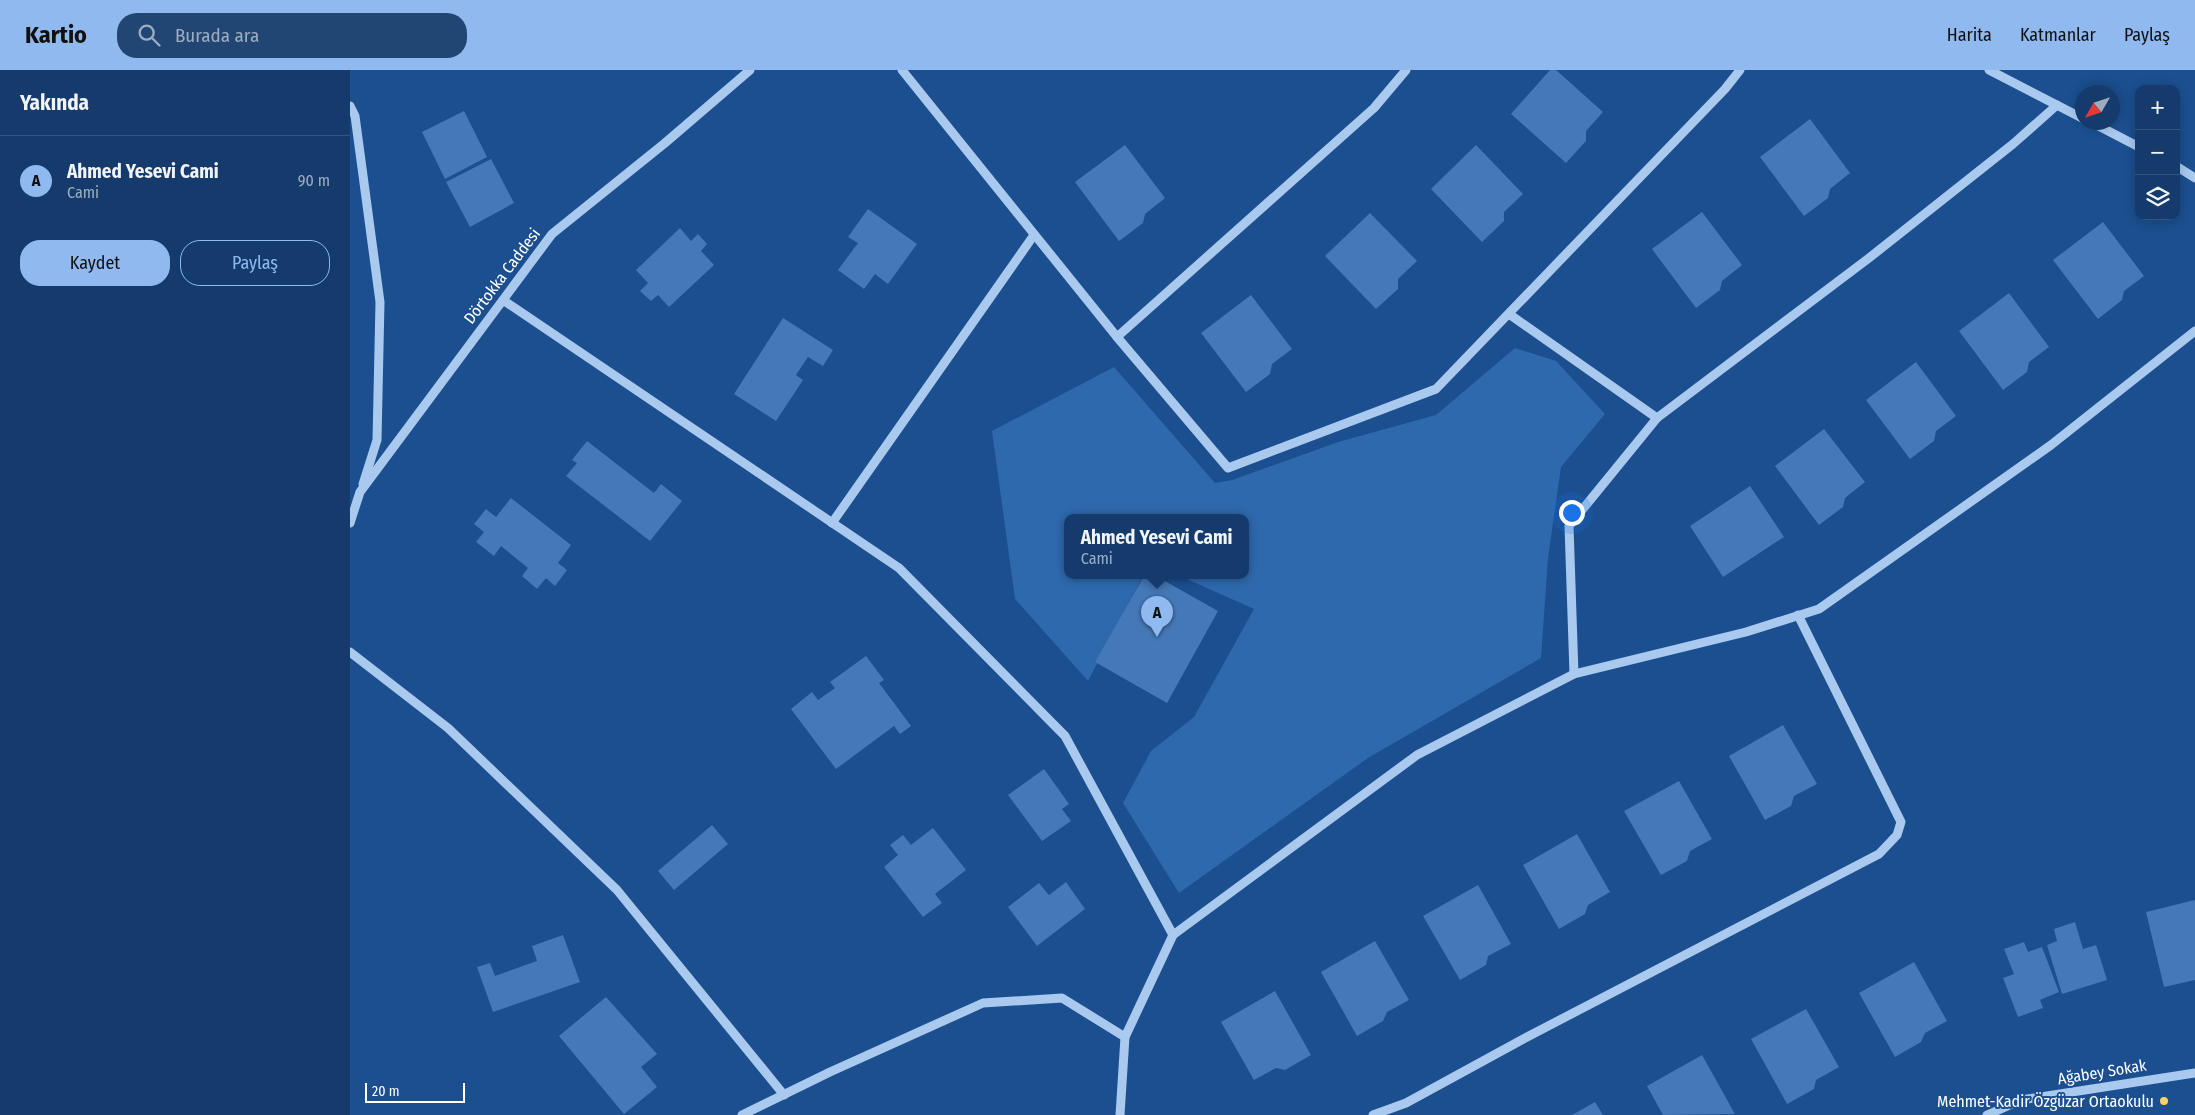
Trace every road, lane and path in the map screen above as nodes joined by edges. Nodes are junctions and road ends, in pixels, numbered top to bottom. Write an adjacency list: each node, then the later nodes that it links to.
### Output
1 (750, 70): 14 (street, Dörtokka Caddesi)
2 (902, 70): 13 (street)
3 (1406, 70): 17 (street)
4 (1740, 70): 15 (street)
5 (1989, 70): 6 (street)
6 (2058, 105): 8 (street); 18 (street)
7 (350, 106): 19 (street)
8 (2075, 114)
9 (2106, 130): 10 (street)
10 (2135, 145)
11 (2180, 169): 12 (street)
12 (2195, 178)
13 (1034, 235): 17 (street); 20 (street)
14 (503, 300): 19 (street, Dörtokka Caddesi); 20 (street)
15 (1508, 314): 17 (street); 18 (street)
16 (2195, 330): 22 (street)
17 (1117, 336)
18 (1657, 418): 24 (street)
19 (360, 492): 21 (street, Dörtokka Caddesi)
20 (832, 523): 25 (street)
21 (350, 524)
22 (1798, 616): 24 (street); 31 (street)
23 (350, 652): 28 (street)
24 (1574, 674): 25 (street)
25 (1173, 935): 26 (street)
26 (1125, 1037): 28 (street); 30 (street)
27 (2195, 1072): 32 (street, Ağabey Sokak)
28 (784, 1094): 29 (street)
29 (742, 1115)
30 (1120, 1115)
31 (1373, 1115)
32 (1987, 1115)

